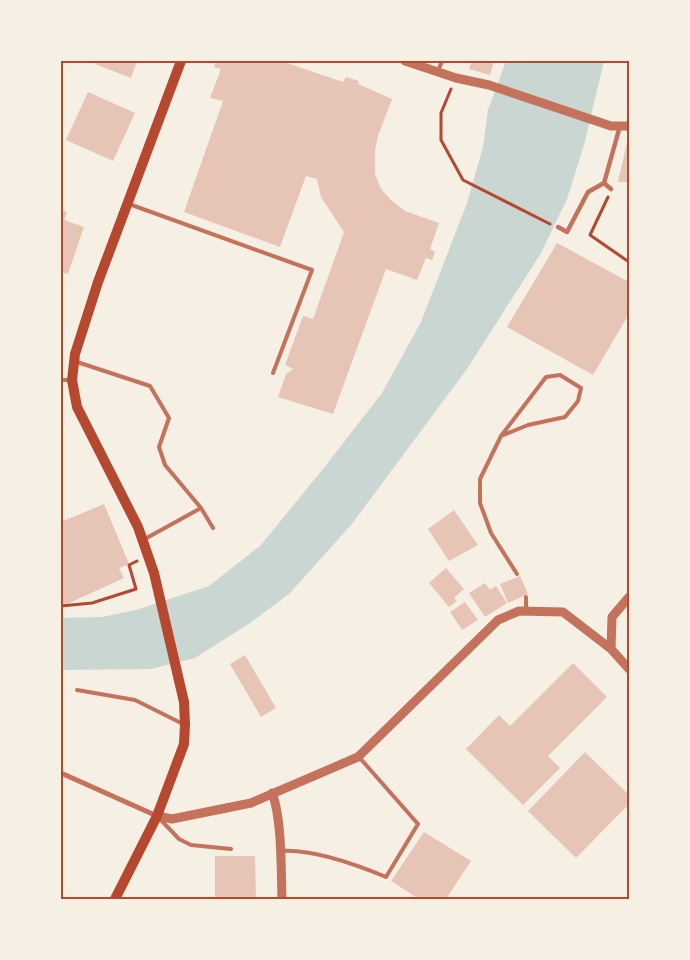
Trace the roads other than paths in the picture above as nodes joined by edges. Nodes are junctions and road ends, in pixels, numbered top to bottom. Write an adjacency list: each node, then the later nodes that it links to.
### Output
1 (182, 61): 8 (main road)
2 (405, 61): 4 (street)
3 (442, 61): 4 (lane)
4 (437, 73): 5 (street)
5 (620, 126): 6 (street)
6 (604, 183): 7 (street); 9 (street)
7 (612, 189)
8 (127, 204): 10 (main road); 11 (lane)
9 (558, 228)
10 (74, 361): 13 (main road); 15 (lane)
11 (273, 374)
12 (61, 380): 13 (lane)
13 (72, 380): 17 (main road)
14 (501, 436): 14 (lane); 18 (lane)
15 (201, 508): 16 (lane); 17 (lane)
16 (213, 528)
17 (143, 540): 25 (main road)
18 (517, 574)
19 (526, 597): 21 (lane)
20 (629, 597): 22 (street)
21 (526, 611): 22 (street); 26 (street)
22 (610, 649): 23 (street)
23 (629, 669)
24 (77, 690): 25 (lane)
25 (185, 725): 29 (main road)
26 (358, 757): 28 (street); 31 (lane)
27 (61, 773): 29 (street)
28 (272, 794): 29 (street); 31 (street)
29 (157, 816): 30 (lane); 32 (main road)
30 (231, 849)
31 (279, 851): 33 (street)
32 (115, 899)
33 (282, 899)

